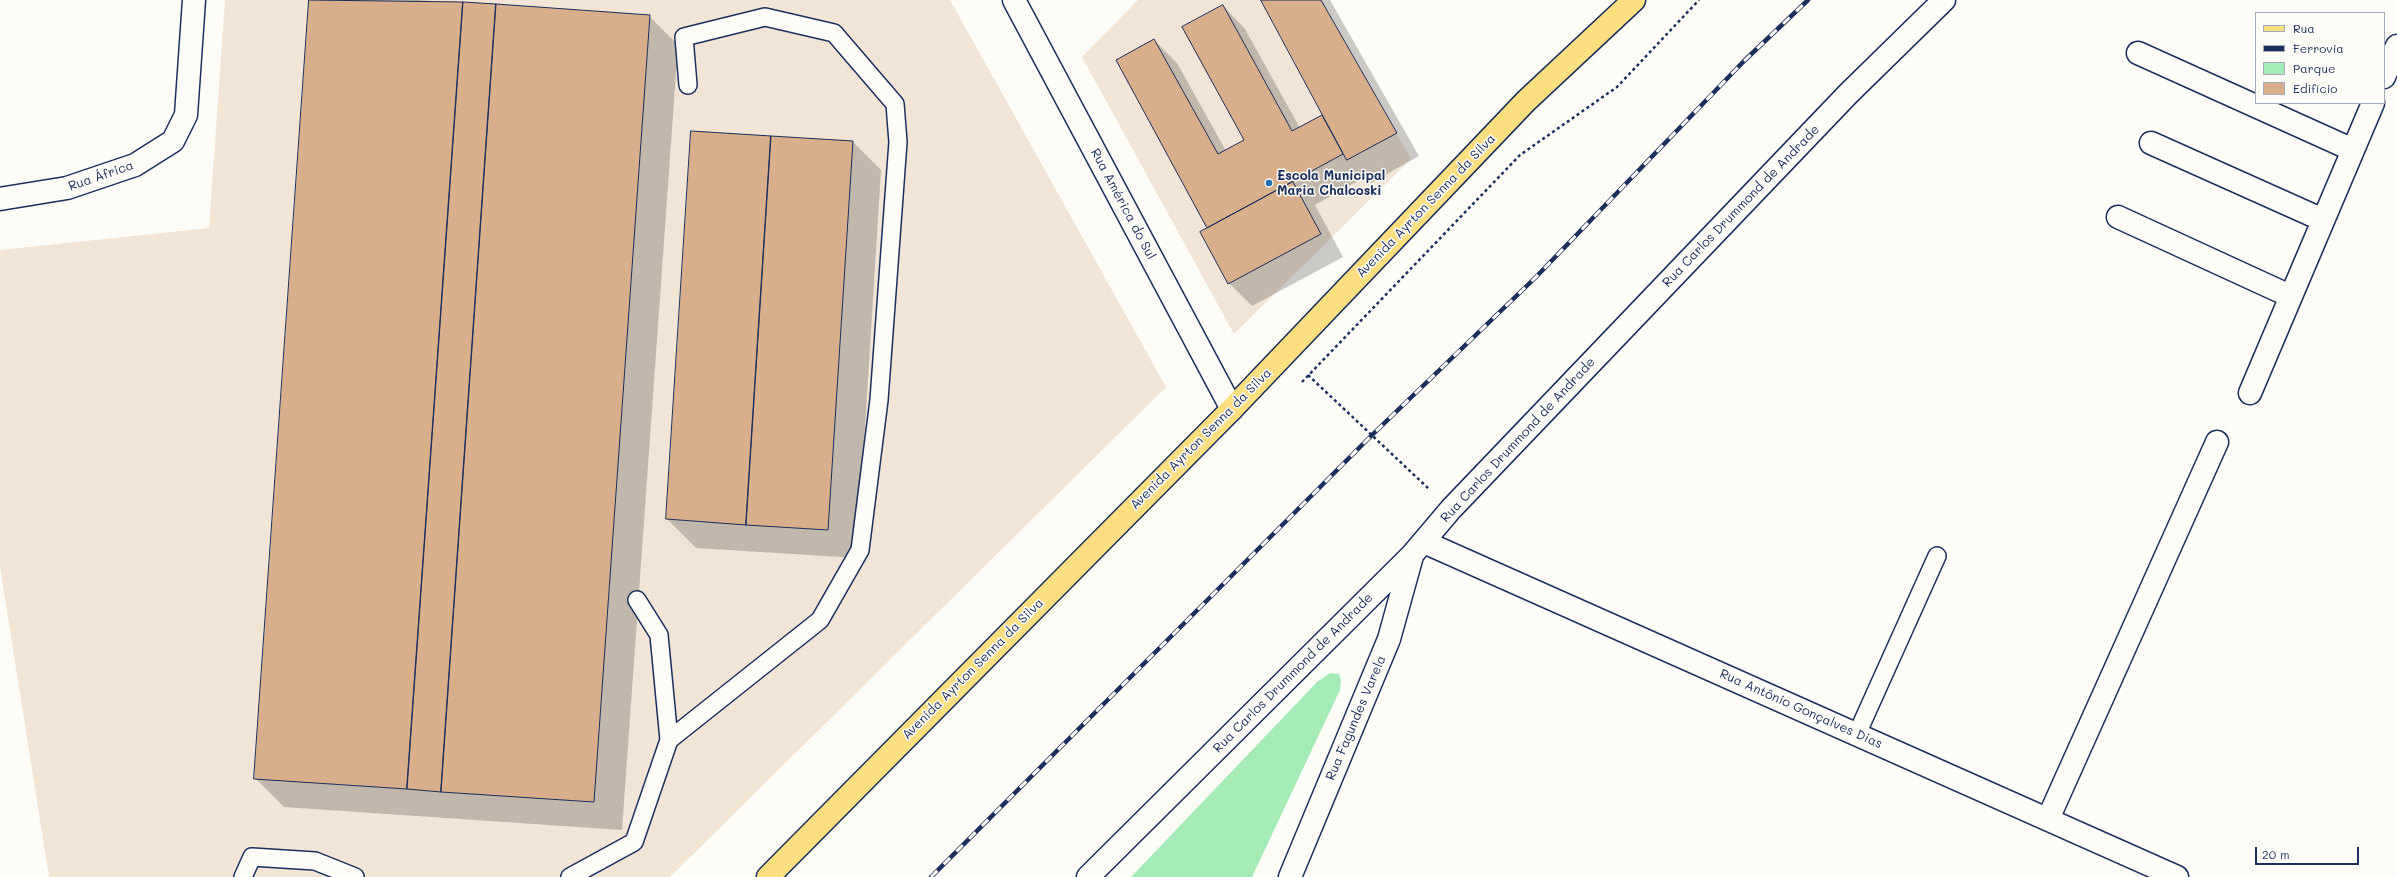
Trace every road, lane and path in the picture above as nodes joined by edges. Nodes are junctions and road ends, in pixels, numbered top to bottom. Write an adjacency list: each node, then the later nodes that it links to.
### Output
1 (194, 0): 13 (street, Rua África)
2 (1014, 0): 20 (street, Rua América do Sul)
3 (1634, 0): 20 (main road, Avenida Ayrton Senna da Silva)
4 (1700, 0): 17 (path)
5 (1944, 0): 22 (street, Rua Carlos Drummond de Andrade)
6 (2397, 46): 8 (street)
7 (2138, 53): 12 (street)
8 (2385, 75)
9 (688, 84): 27 (lane)
10 (2373, 104): 12 (street)
11 (2151, 143): 15 (street)
12 (2353, 150): 15 (street)
13 (0, 199)
14 (2118, 217): 16 (street)
15 (2323, 220): 16 (street)
16 (2290, 296): 19 (street)
17 (1308, 375): 18 (path); 22 (path)
18 (1297, 387)
19 (2250, 393)
20 (1232, 409): 32 (main road, Avenida Ayrton Senna da Silva)
21 (2217, 442): 28 (street)
22 (1451, 509): 23 (street, Rua Carlos Drummond de Andrade)
23 (1418, 548): 26 (street, Rua Antônio Gonçalves Dias); 33 (street, Rua Carlos Drummond de Andrade); 34 (street, Rua Fagundes Varela)
24 (1937, 556): 26 (lane)
25 (637, 600): 27 (lane)
26 (1857, 734): 28 (street, Rua Antônio Gonçalves Dias)
27 (669, 740): 31 (lane)
28 (2048, 819): 35 (street, Rua Antônio Gonçalves Dias)
29 (243, 877): 30 (lane)
30 (355, 877)
31 (570, 877)
32 (768, 877)
33 (1088, 877)
34 (1290, 877)
35 (2177, 877)

